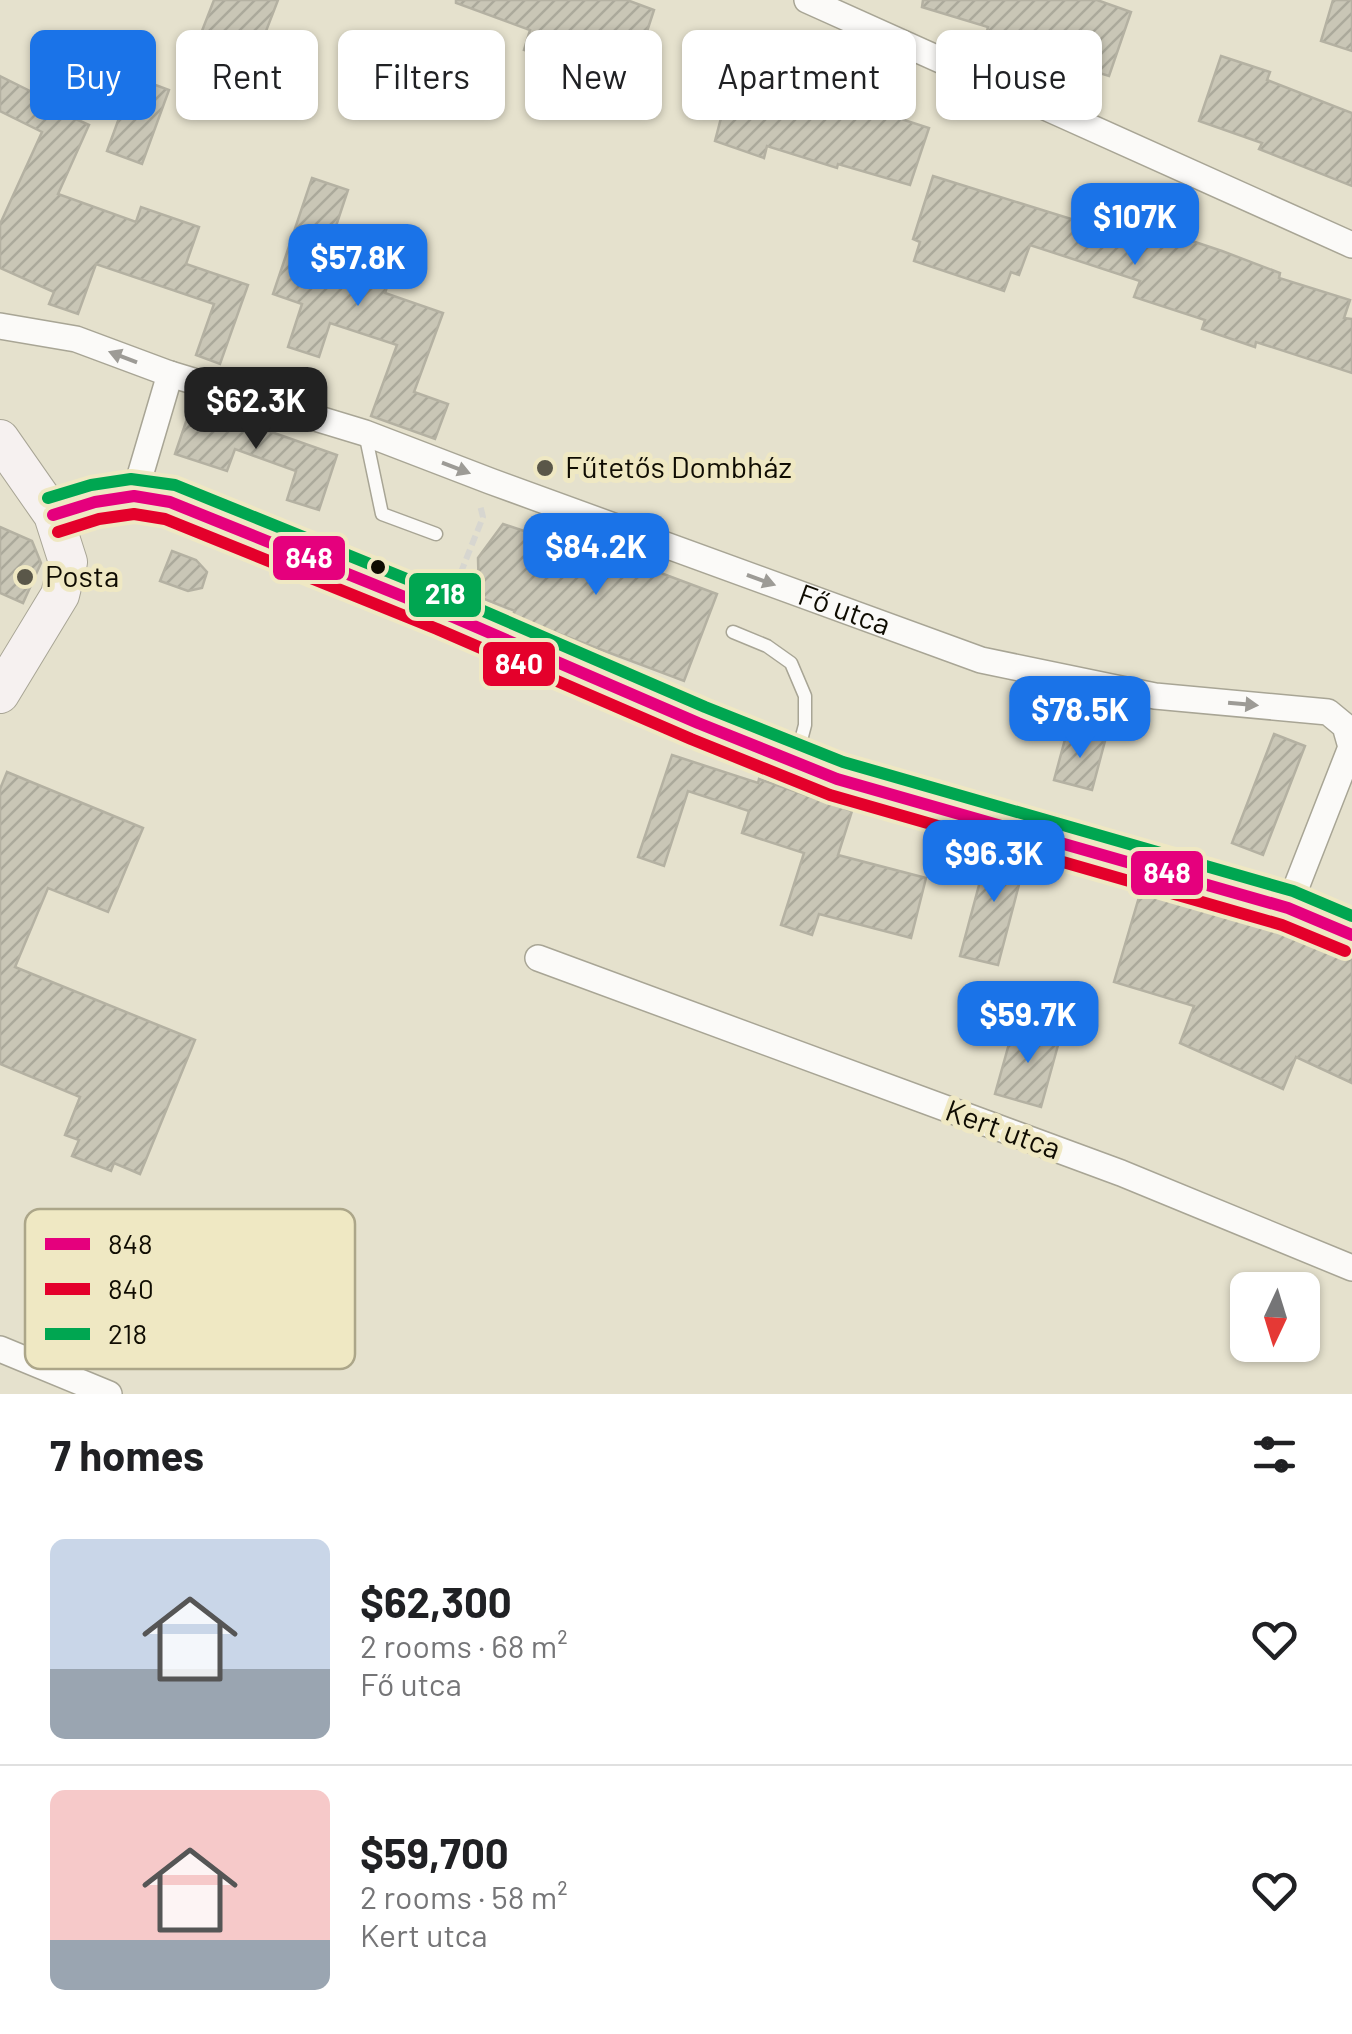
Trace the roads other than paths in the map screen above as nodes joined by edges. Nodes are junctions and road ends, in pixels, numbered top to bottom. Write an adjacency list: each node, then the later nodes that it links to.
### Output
1 (807, 0): 2 (street)
2 (1352, 245)
3 (0, 326): 4 (street, Fő utca, one-way to 3)
4 (170, 374): 5 (street, Fő utca); 7 (street)
5 (365, 433): 9 (lane); 13 (street, Fő utca, one-way to 13)
6 (0, 440): 8 (main road)
7 (134, 496): 8 (street); 12 (street)
8 (53, 515): 11 (main road)
9 (436, 534)
10 (733, 632): 12 (lane)
11 (0, 694)
12 (795, 762): 13 (street)
13 (1288, 908): 14 (street)
14 (1352, 935)
15 (538, 958): 16 (street, Kert utca)
16 (1352, 1268)
17 (0, 1350): 18 (street)
18 (25, 1360)
19 (47, 1369): 20 (street)
20 (108, 1394)

